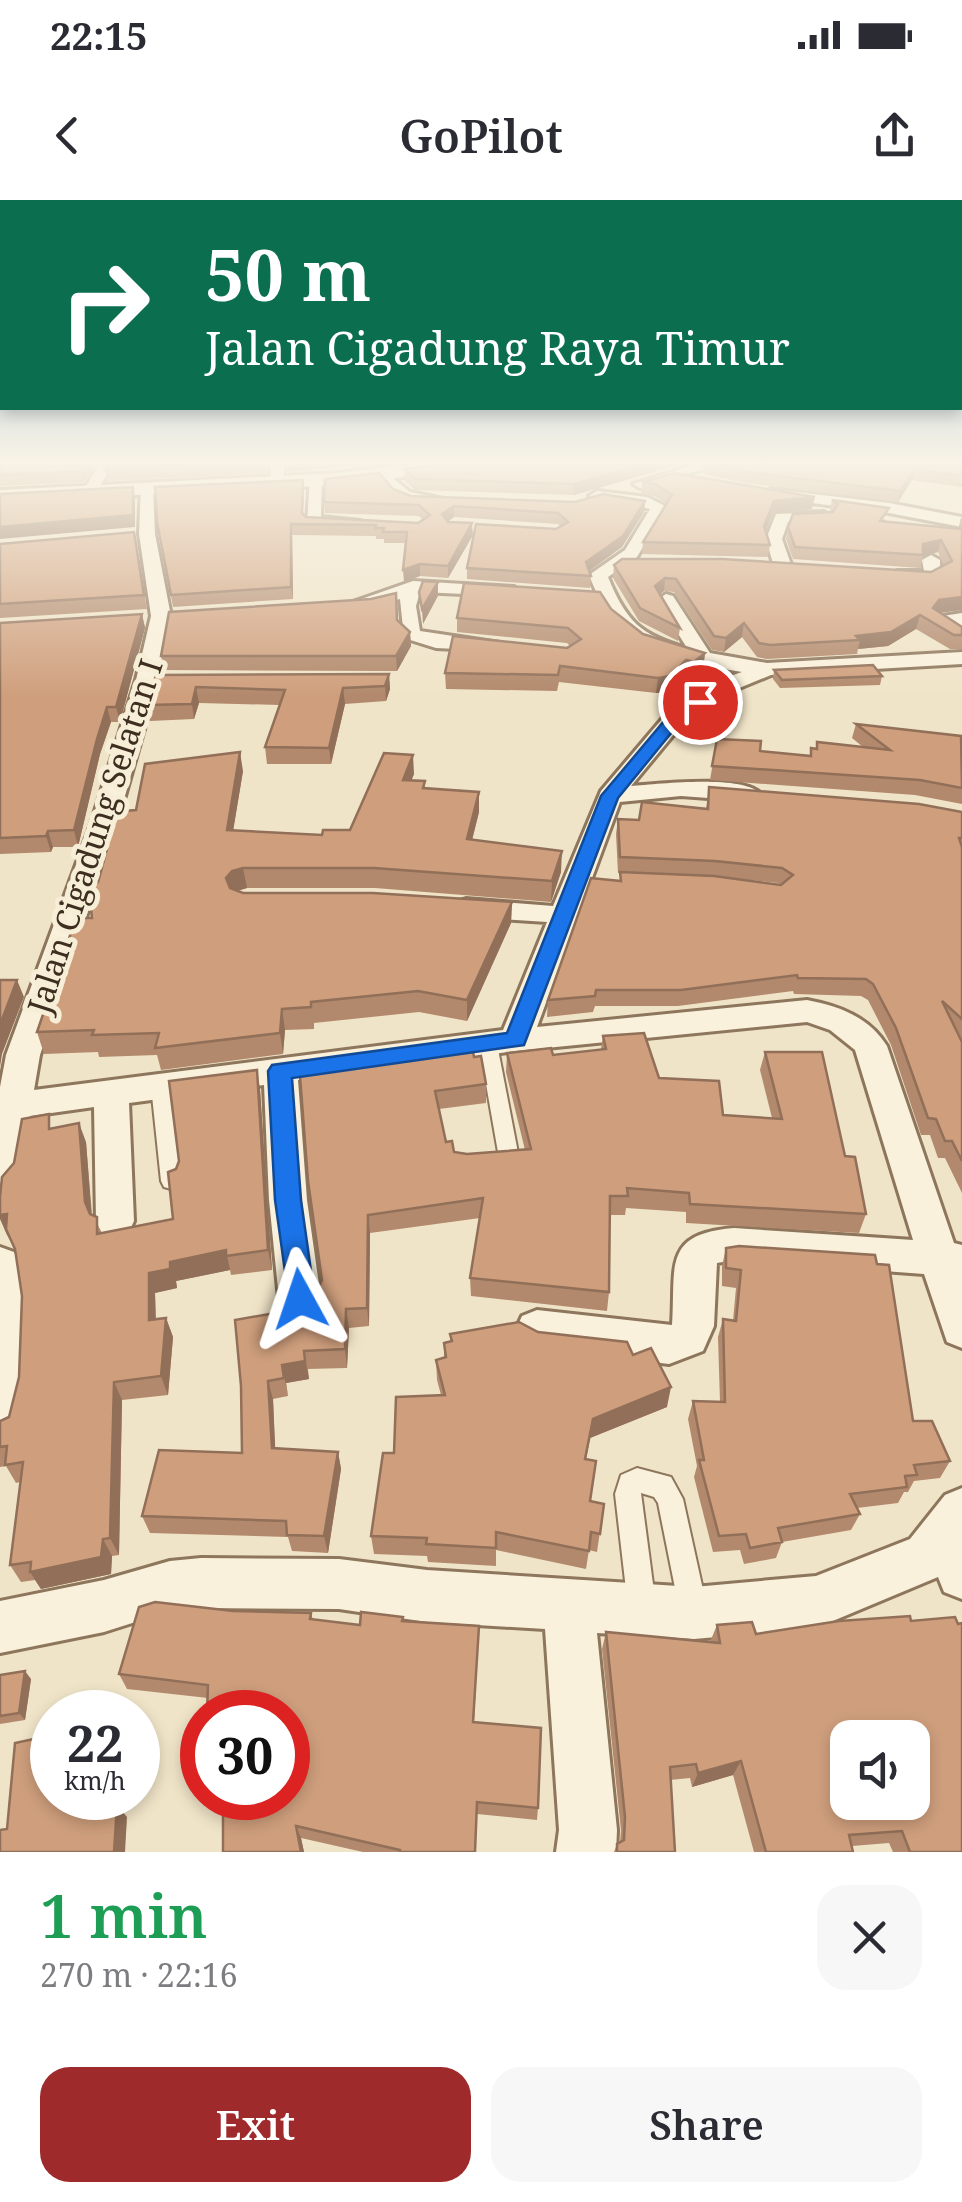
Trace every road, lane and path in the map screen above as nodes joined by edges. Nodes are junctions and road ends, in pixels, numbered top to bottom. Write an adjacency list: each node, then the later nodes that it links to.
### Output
1 (140, 541): 31 (street, Jalan Cigadung Selatan I)
2 (638, 541): 5 (street)
3 (774, 541): 7 (street)
4 (932, 560): 9 (street)
5 (616, 563): 6 (street); 18 (street)
6 (650, 564)
7 (775, 567): 8 (street); 11 (street)
8 (808, 570)
9 (876, 575)
10 (413, 586): 12 (street); 14 (street); 17 (street)
11 (790, 588)
12 (526, 592)
13 (666, 600): 18 (street)
14 (333, 605)
15 (962, 618): 16 (street)
16 (962, 634)
17 (511, 649)
18 (702, 656): 20 (street)
19 (962, 658): 20 (street)
20 (768, 669): 21 (street)
21 (640, 760): 22 (street); 23 (street)
22 (681, 789): 23 (street); 24 (street)
23 (610, 796): 26 (street)
24 (766, 796)
25 (433, 906): 26 (street)
26 (564, 915): 27 (street)
27 (502, 1042): 28 (street); 32 (lane); 36 (street)
28 (280, 1071): 29 (street); 38 (street)
29 (160, 1086): 30 (street); 33 (lane)
30 (111, 1092): 31 (street); 35 (street)
31 (6, 1107): 34 (street, Jalan Cigadung Selatan I)
32 (509, 1158)
33 (171, 1180)
34 (0, 1182)
35 (115, 1222)
36 (949, 1260): 39 (street); 40 (street)
37 (0, 1264): 41 (street)
38 (300, 1299)
39 (537, 1329)
40 (962, 1329)
41 (0, 1419)
42 (958, 1518): 43 (street); 46 (street)
43 (962, 1574)
44 (569, 1607): 45 (street); 47 (street); 48 (street)
45 (642, 1610): 46 (street); 46 (lane)
46 (694, 1613)
47 (0, 1627)
48 (586, 1852)

